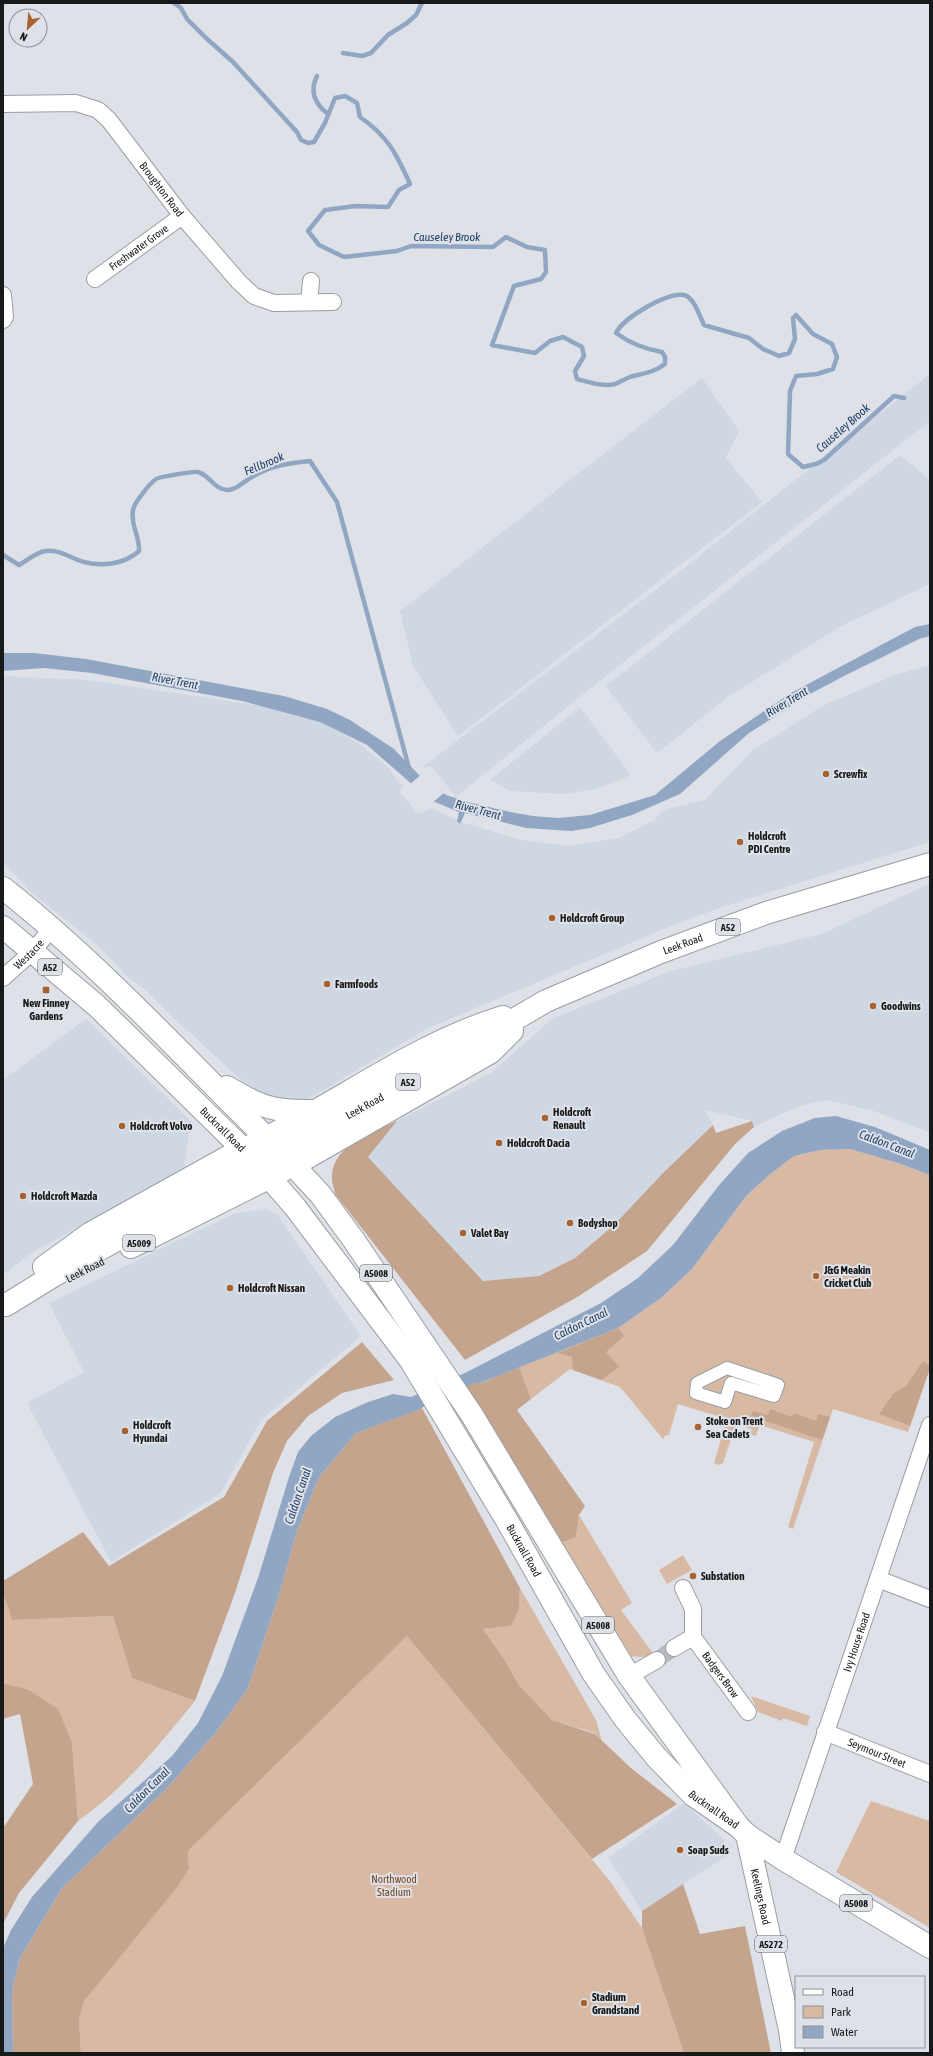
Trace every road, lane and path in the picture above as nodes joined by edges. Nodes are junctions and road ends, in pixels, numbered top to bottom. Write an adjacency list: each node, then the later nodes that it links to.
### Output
1 (3, 104): 2 (street, Broughton Road)
2 (182, 216): 3 (street, Freshwater Grove); 6 (street, Broughton Road)
3 (95, 279)
4 (311, 281): 6 (street)
5 (3, 295): 8 (street)
6 (309, 302): 7 (street, Broughton Road)
7 (333, 302)
8 (3, 320)
9 (930, 864): 15 (main road, Leek Road / A52)
10 (3, 888): 12 (main road, A52)
11 (3, 927): 13 (main road, Bucknall Road / A52)
12 (52, 928): 13 (street, Westacre); 16 (main road, A52)
13 (32, 952): 14 (street, Westacre); 19 (main road, Bucknall Road / A52)
14 (3, 978)
15 (533, 1008): 17 (main road, Leek Road / A52); 18 (main road)
16 (197, 1068): 17 (main road, A52); 18 (main road)
17 (316, 1111): 18 (main road, Leek Road)
18 (281, 1152): 19 (main road); 20 (main road, Leek Road); 22 (main road, A5008)
19 (249, 1155): 20 (main road, Bucknall Road / A5008); 21 (main road, A5009)
20 (270, 1177): 21 (main road, Leek Road / A5009); 22 (main road, Bucknall Road / A5008)
21 (5, 1306)
22 (421, 1358): 31 (main road, Bucknall Road / A5008); 35 (main road, Bucknall Road / A5008)
23 (725, 1402): 23 (street)
24 (930, 1425): 25 (street, Ivy House Road)
25 (878, 1579): 27 (street); 33 (street, Ivy House Road)
26 (683, 1588): 28 (street)
27 (930, 1599)
28 (693, 1637): 29 (street); 32 (street, Badgers Brow)
29 (674, 1648)
30 (657, 1660): 31 (street)
31 (630, 1676): 35 (main road, Bucknall Road / A5008)
32 (748, 1712)
33 (825, 1732): 34 (street, Seymour Street); 36 (street, Ivy House Road)
34 (930, 1774)
35 (742, 1830): 36 (main road, A5008); 38 (main road, Keelings Road / A5272)
36 (783, 1859): 37 (main road, A5008)
37 (930, 1947)
38 (793, 2053)

